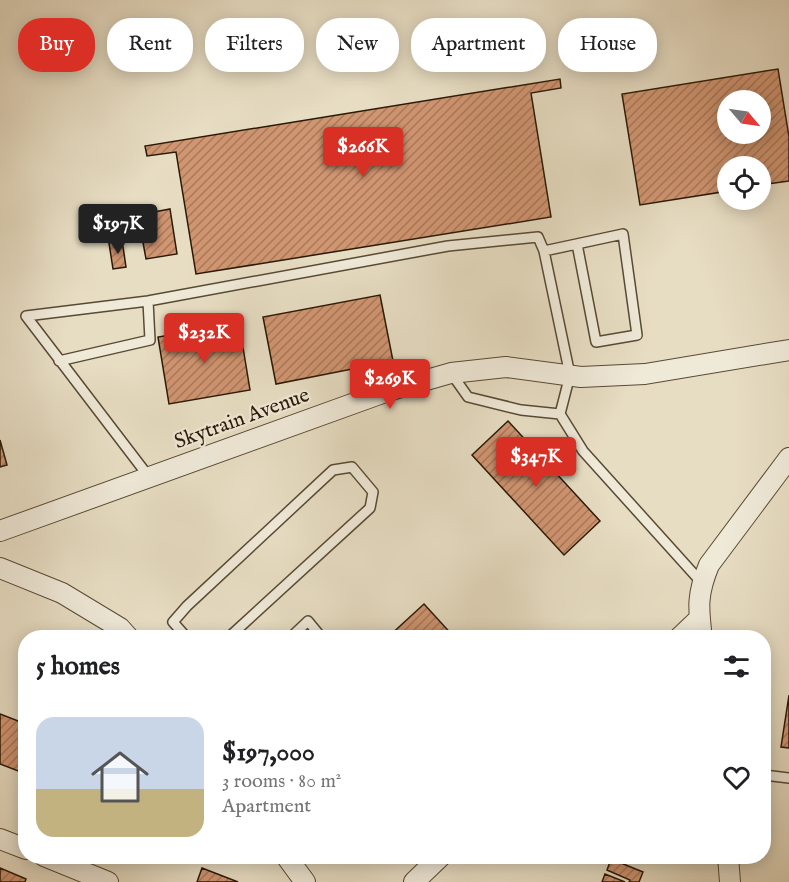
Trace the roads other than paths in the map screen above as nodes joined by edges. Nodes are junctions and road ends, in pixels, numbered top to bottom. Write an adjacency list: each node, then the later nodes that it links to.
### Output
1 (577, 244): 1 (lane); 2 (lane)
2 (544, 251): 3 (lane); 7 (lane)
3 (148, 301): 5 (lane); 5 (lane)
4 (789, 350): 7 (street, Skytrain Avenue)
5 (59, 361): 10 (lane)
6 (451, 373): 7 (street, Skytrain Avenue); 8 (lane); 10 (street, Skytrain Avenue)
7 (570, 375): 8 (lane)
8 (560, 414): 13 (lane)
9 (789, 458): 13 (street)
10 (149, 477): 11 (street, Skytrain Avenue)
11 (0, 531)
12 (0, 568): 15 (street)
13 (702, 583): 14 (street)
14 (701, 628)
15 (122, 630)
16 (180, 630): 17 (lane)
17 (237, 630)
18 (298, 630): 19 (lane)
19 (315, 630)
20 (771, 776): 21 (lane)
21 (789, 778)
22 (0, 839): 23 (street)
23 (18, 846)
24 (64, 864): 28 (street)
25 (292, 864): 29 (street)
26 (433, 864): 30 (street)
27 (729, 864): 31 (street)
28 (108, 882)
29 (305, 882)
30 (414, 882)
31 (730, 882)

